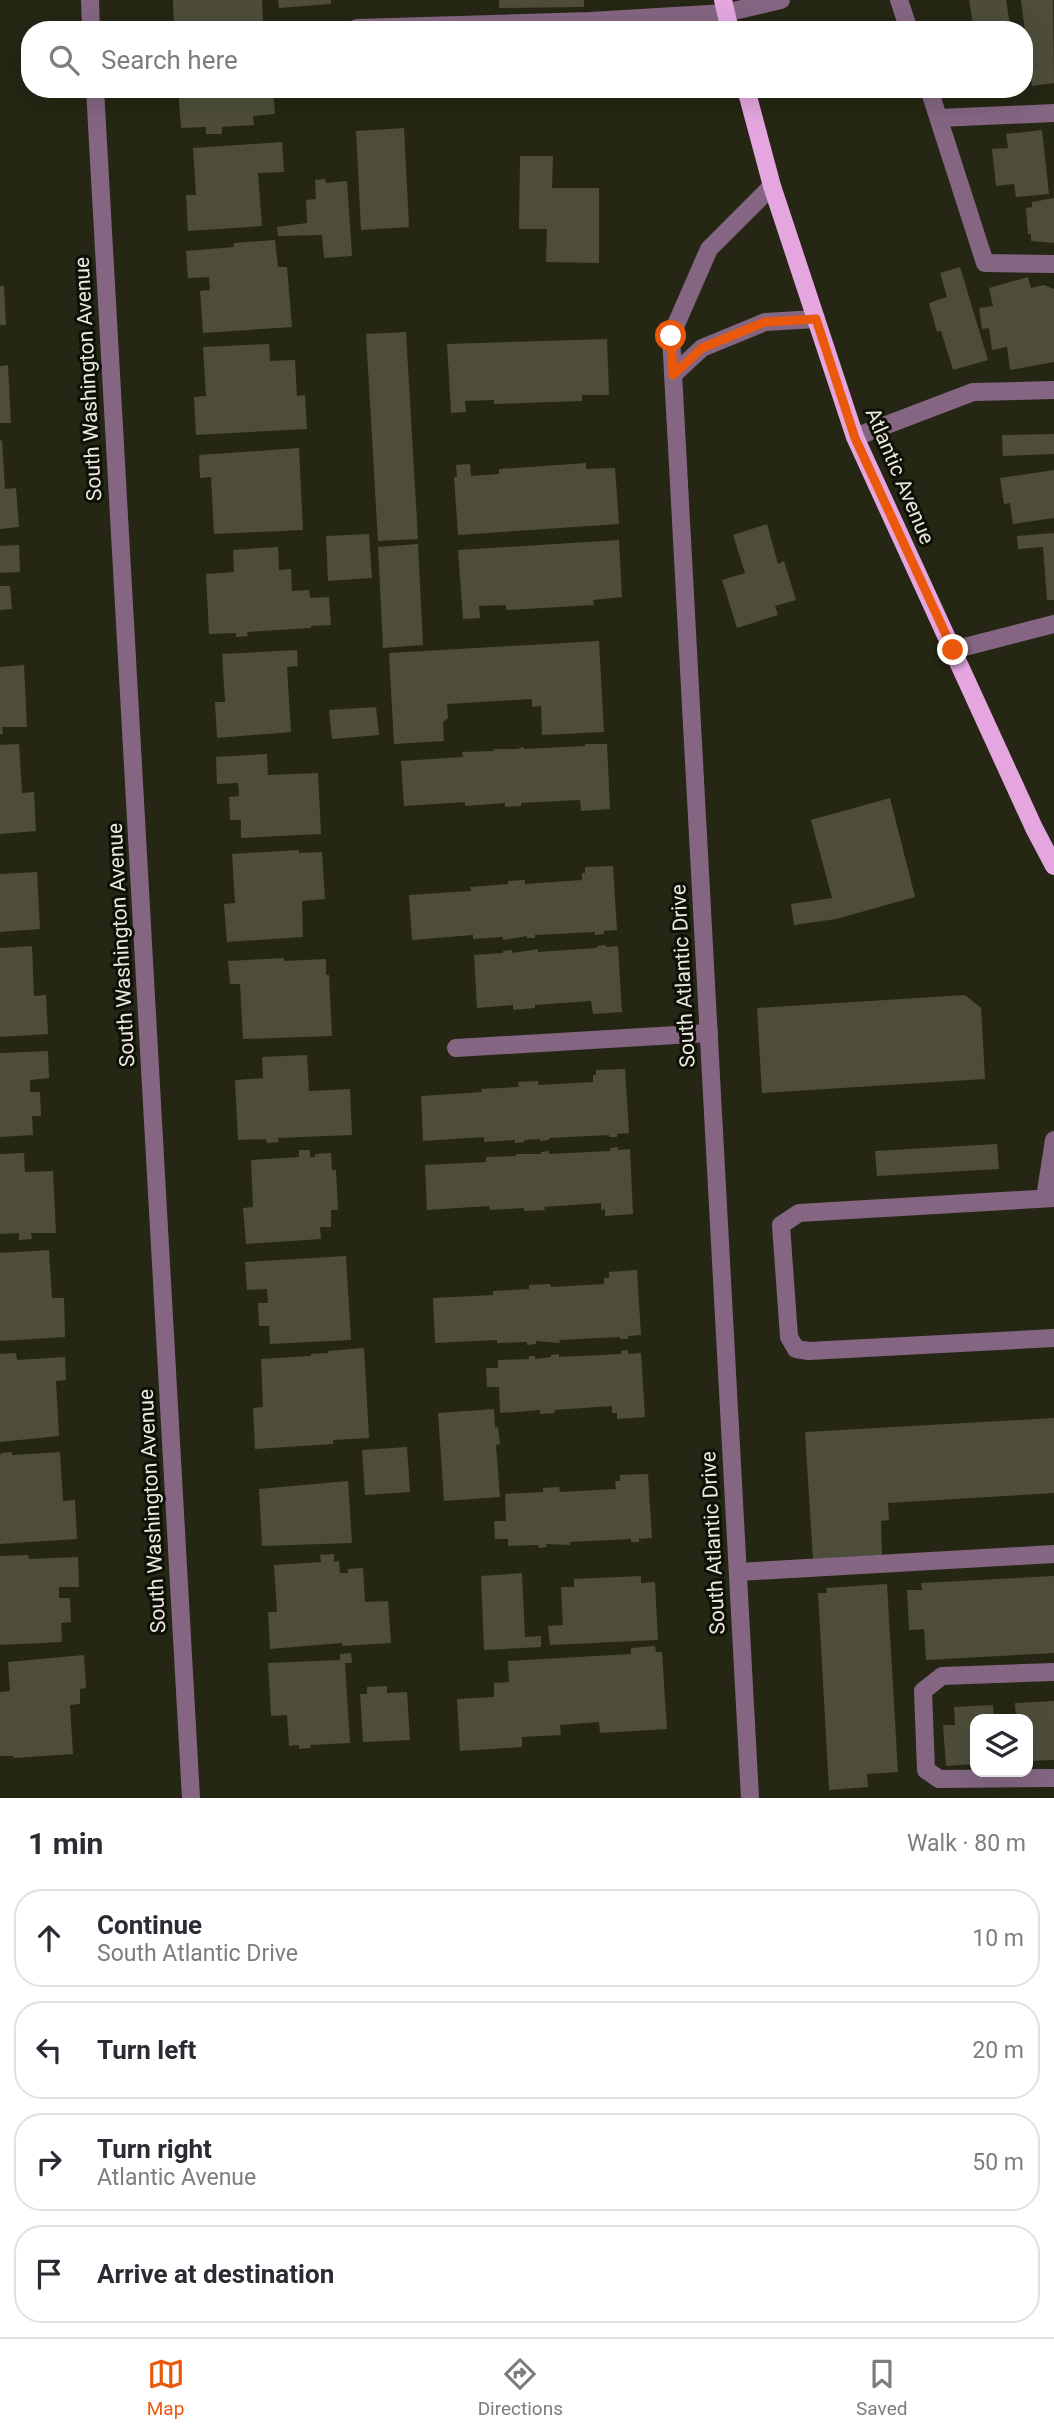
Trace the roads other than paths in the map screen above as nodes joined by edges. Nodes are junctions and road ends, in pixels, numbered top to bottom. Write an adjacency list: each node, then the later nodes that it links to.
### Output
1 (90, 0): 5 (street)
2 (781, 0): 4 (street)
3 (899, 0): 7 (street)
4 (726, 14): 6 (street)
5 (91, 21)
6 (590, 21)
7 (906, 21)
8 (96, 98): 31 (street, South Washington Avenue)
9 (748, 98): 13 (main road, Atlantic Avenue)
10 (932, 98): 12 (street)
11 (1054, 113): 12 (street)
12 (939, 118): 14 (street)
13 (772, 186): 15 (main road, Atlantic Avenue); 16 (street, South Atlantic Drive)
14 (1054, 264)
15 (816, 319): 16 (street); 18 (main road, Atlantic Avenue)
16 (673, 375): 22 (street, South Atlantic Drive)
17 (1054, 390): 18 (street)
18 (855, 438): 20 (main road, Atlantic Avenue)
19 (1054, 624): 20 (street)
20 (953, 650): 21 (main road, Atlantic Avenue)
21 (1054, 866)
22 (709, 1033): 23 (street); 28 (street, South Atlantic Drive)
23 (456, 1048)
24 (1054, 1140): 25 (street)
25 (1050, 1198): 26 (street)
26 (1054, 1338)
27 (1054, 1555): 28 (street)
28 (738, 1572): 32 (street, South Atlantic Drive)
29 (1054, 1672): 30 (street)
30 (1054, 1778)
31 (191, 1798)
32 (750, 1798)

